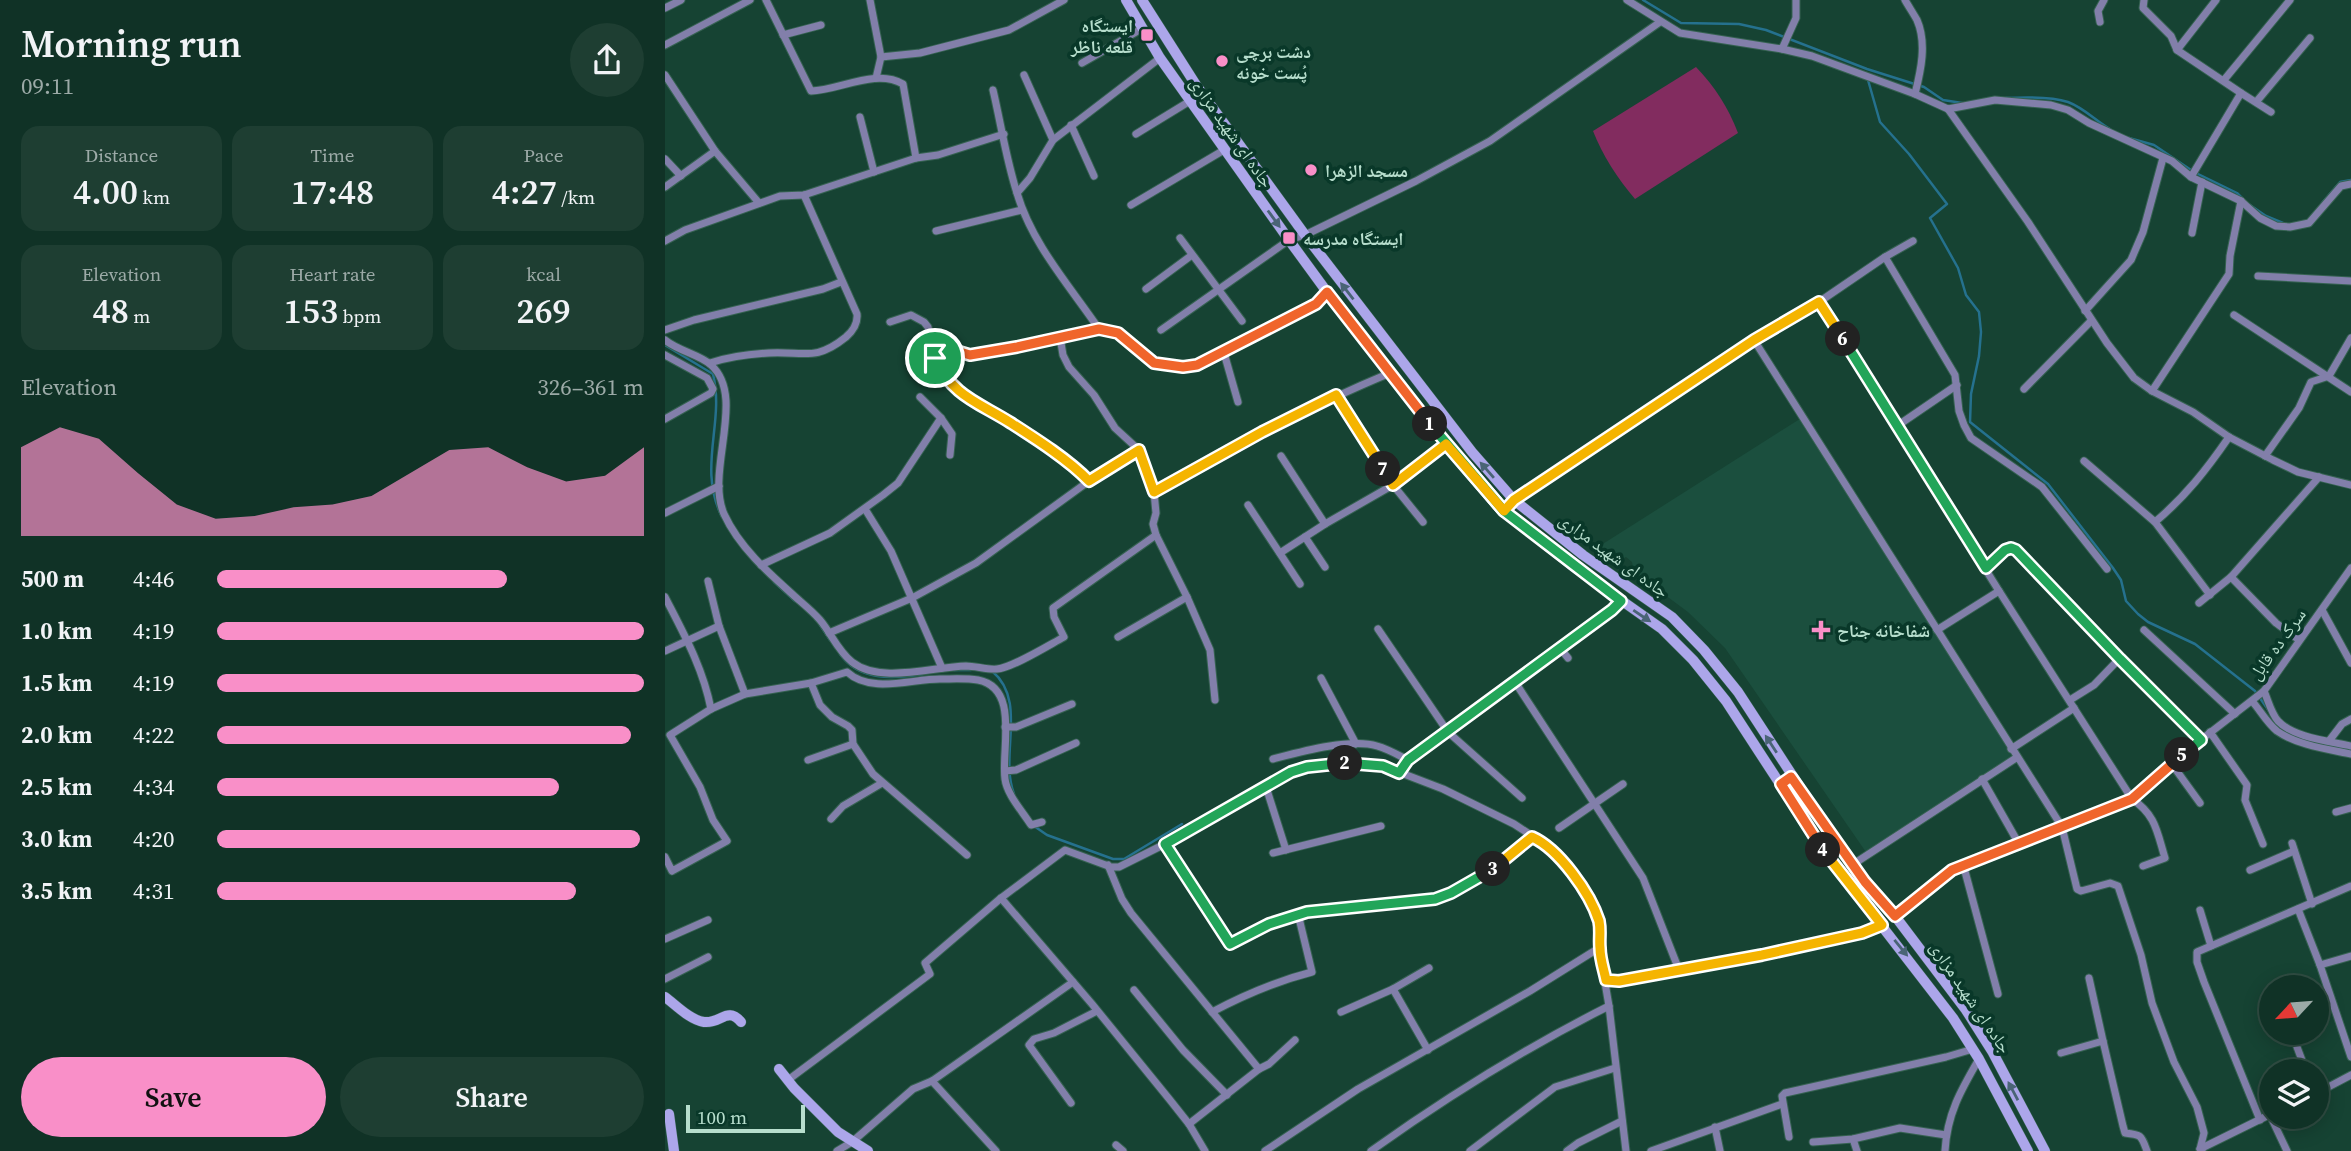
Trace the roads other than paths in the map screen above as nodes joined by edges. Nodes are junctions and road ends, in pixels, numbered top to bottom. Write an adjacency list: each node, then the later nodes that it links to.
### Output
1 (681, 0): 15 (street)
2 (750, 0): 22 (street)
3 (766, 0): 20 (street)
4 (870, 0): 25 (street)
5 (1064, 0): 25 (street)
6 (1125, 0): 19 (main road, جاده ای شهید مزاری)
7 (1142, 0): 64 (main road, جاده ای شهید مزاری)
8 (1627, 0): 16 (street)
9 (1796, 0): 23 (street)
10 (1905, 0): 34 (street)
11 (2104, 0): 17 (street)
12 (2144, 0): 24 (street)
13 (2216, 0): 24 (street)
14 (2290, 0): 31 (street)
15 (665, 8)
16 (1660, 22): 23 (street); 64 (street)
17 (2100, 22)
18 (821, 24): 20 (street)
19 (1143, 28): 26 (main road, جاده ای شهید مزاری); 27 (street)
20 (783, 35): 30 (street)
21 (2310, 38): 35 (street)
22 (665, 45)
23 (1782, 49): 34 (street)
24 (2177, 50): 31 (street)
25 (881, 57): 30 (street)
26 (1160, 58): 36 (main road, جاده ای شهید مزاری); 40 (street)
27 (1082, 63)
28 (665, 75): 44 (street)
29 (1024, 75): 43 (street)
30 (876, 78): 46 (street)
31 (2224, 80): 33 (street)
32 (993, 90): 41 (street)
33 (2241, 93): 35 (street); 52 (street)
34 (1915, 94): 37 (street)
35 (2257, 101): 38 (street)
36 (1190, 102): 42 (street); 45 (main road, جاده ای شهید مزاری)
37 (1948, 109): 47 (street); 78 (street)
38 (2271, 111)
39 (860, 117): 49 (street)
40 (1071, 125): 43 (street); 51 (street)
41 (1003, 134): 46 (street); 56 (street)
42 (1136, 134)
43 (1053, 140): 56 (street)
44 (715, 150): 50 (street); 59 (street)
45 (1224, 150): 60 (street); 66 (main road, جاده ای شهید مزاری, one-way to 66)
46 (916, 158): 49 (street)
47 (2163, 158): 52 (street); 78 (street)
48 (665, 159): 50 (street)
49 (874, 172): 57 (street)
50 (681, 176): 55 (street)
51 (1094, 176)
52 (2190, 177): 53 (street)
53 (2202, 182): 58 (street); 63 (street)
54 (2351, 184): 58 (street)
55 (665, 187)
56 (1017, 193): 61 (street)
57 (804, 195): 59 (street); 73 (street)
58 (2241, 201): 98 (street)
59 (759, 203): 67 (street)
60 (1131, 205)
61 (1022, 210): 62 (street); 83 (street)
62 (936, 230)
63 (2192, 233)
64 (1305, 236): 66 (street); 119 (main road, جاده ای شهید مزاری, one-way to 64)
65 (1180, 238): 69 (street)
66 (1289, 240): 75 (street); 76 (main road, جاده ای شهید مزاری)
67 (665, 241)
68 (1913, 241): 70 (street)
69 (1192, 255): 74 (street); 75 (street)
70 (1885, 257): 77 (street); 96 (street)
71 (2258, 276): 72 (street)
72 (2351, 281)
73 (841, 282): 84 (street); 93 (street)
74 (1146, 289)
75 (1218, 290): 80 (street); 85 (street)
76 (1327, 292): 90 (street); 94 (main road, جاده ای شهید مزاری)
77 (1819, 302): 89 (street); 105 (street)
78 (2085, 311): 81 (street)
79 (2234, 315): 95 (street)
80 (1242, 321)
81 (2091, 321): 97 (street); 98 (street)
82 (890, 322): 92 (street)
83 (1099, 329): 86 (street); 90 (street)
84 (665, 330)
85 (1161, 330)
86 (1060, 337): 92 (street); 108 (street)
87 (2351, 338): 95 (street)
88 (665, 340): 93 (street)
89 (1754, 340): 119 (street); 148 (street)
90 (1224, 353): 102 (street)
91 (665, 355): 104 (street)
92 (935, 358): 114 (street)
93 (710, 363): 117 (street)
94 (1390, 373): 100 (street); 107 (main road, جاده ای شهید مزاری)
95 (2329, 376): 99 (street); 111 (street)
96 (1957, 385): 105 (street); 134 (street)
97 (2024, 389)
98 (2152, 391): 106 (street)
99 (2351, 392)
100 (1336, 395): 115 (street); 118 (street)
101 (920, 397): 103 (street)
102 (1238, 402)
103 (941, 418): 109 (street); 121 (street)
104 (665, 419)
105 (1897, 426): 132 (street)
106 (2229, 437): 111 (street); 125 (street)
107 (1446, 444): 115 (street); 122 (main road, جاده ای شهید مزاری)
108 (1139, 450): 114 (street); 118 (street)
109 (950, 455)
110 (1281, 456): 126 (street)
111 (2265, 456): 113 (street)
112 (2084, 461): 125 (street)
113 (2319, 477): 116 (street); 135 (street)
114 (1089, 481): 142 (street)
115 (1393, 485): 124 (street); 126 (street)
116 (2351, 485)
117 (719, 486): 123 (street); 130 (street)
118 (1154, 492): 127 (street)
119 (1514, 500): 122 (street); 191 (main road, جاده ای شهید مزاری, one-way to 119)
120 (1248, 505): 129 (street)
121 (865, 509): 130 (street); 142 (street)
122 (1504, 511): 143 (main road, جاده ای شهید مزاری)
123 (665, 513)
124 (1423, 522)
125 (2155, 522): 139 (street)
126 (1325, 524): 128 (street)
127 (1156, 534): 141 (street); 160 (street)
128 (1305, 537): 129 (street); 131 (street)
129 (1280, 553): 137 (street)
130 (761, 565): 150 (street)
131 (1325, 567)
132 (1986, 568): 138 (street); 157 (street)
133 (2351, 568): 145 (street, سرک ده قابل)
134 (2107, 569)
135 (2231, 577): 139 (street); 153 (street)
136 (708, 581): 146 (street)
137 (1300, 584)
138 (1999, 591): 148 (street); 169 (street)
139 (2210, 595): 144 (street)
140 (665, 597): 152 (street)
141 (1187, 597): 151 (street); 166 (street)
142 (912, 598): 150 (street); 159 (street)
143 (1621, 601): 154 (street); 194 (main road, جاده ای شهید مزاری, one-way to 194)
144 (2199, 603)
145 (2322, 610): 153 (street, سرک ده قابل); 158 (street)
146 (719, 626): 152 (street); 165 (street)
147 (1378, 629): 174 (street)
148 (1937, 630): 182 (street)
149 (2144, 630): 171 (street)
150 (829, 633): 159 (street)
151 (1118, 637)
152 (688, 640): 155 (street); 170 (street)
153 (2299, 640): 164 (street, سرک ده قابل)
154 (1560, 648): 156 (street); 162 (street)
155 (665, 651)
156 (1568, 658)
157 (2120, 659): 169 (street); 176 (street)
158 (2351, 663)
159 (941, 668): 160 (street)
160 (988, 676): 163 (street); 173 (street)
161 (1321, 678): 180 (street)
162 (1515, 682): 174 (street); 199 (street)
163 (811, 683): 165 (street); 179 (street)
164 (2264, 691): 167 (street, سرک ده قابل); 177 (street)
165 (745, 694): 170 (street)
166 (1215, 700)
167 (2252, 701): 171 (street, سرک ده قابل); 183 (street)
168 (1072, 704): 173 (street)
169 (2072, 704): 182 (street); 198 (street)
170 (711, 709): 215 (street)
171 (2235, 714): 175 (street, سرک ده قابل)
172 (2351, 719): 177 (street)
173 (1005, 727): 189 (street)
174 (1448, 732): 187 (street); 197 (street)
175 (2210, 732): 176 (street, سرک ده قابل); 211 (street)
176 (2201, 740): 188 (street, سرک ده قابل)
177 (2329, 741): 181 (street)
178 (1076, 743): 189 (street)
179 (853, 744): 186 (street); 193 (street)
180 (1356, 744): 185 (street); 187 (street)
181 (2351, 746)
182 (2011, 749): 184 (street)
183 (2351, 754)
184 (2016, 758): 192 (street); 206 (street)
185 (1273, 759)
186 (808, 760)
187 (1408, 760): 190 (street)
188 (2171, 763): 198 (street, سرک ده قابل); 200 (street)
189 (1005, 771): 204 (street)
190 (1400, 771): 196 (street); 208 (street)
191 (1791, 777): 194 (main road); 218 (main road, جاده ای شهید مزاری)
192 (1983, 779): 210 (street); 218 (street)
193 (882, 783): 203 (street); 214 (street)
194 (1781, 784): 229 (main road, جاده ای شهید مزاری)
195 (1623, 785): 199 (street)
196 (1266, 787): 209 (street); 212 (street)
197 (1522, 798)
198 (2132, 799): 206 (street, سرک ده قابل); 219 (street)
199 (1594, 802): 207 (street); 237 (street)
200 (2200, 803)
201 (2351, 808): 202 (street)
202 (2336, 813)
203 (831, 819)
204 (1042, 822)
205 (1381, 826): 212 (street)
206 (2061, 827): 210 (street, سرک ده قابل); 281 (street)
207 (1559, 828)
208 (1532, 837): 226 (street); 232 (street)
209 (1165, 844): 217 (street); 226 (street)
210 (2019, 844): 216 (street, سرک ده قابل)
211 (2263, 844)
212 (1286, 850): 213 (street)
213 (1273, 853)
214 (967, 855)
215 (665, 858)
216 (1963, 864): 227 (street, سرک ده قابل); 244 (street)
217 (1108, 865): 222 (street); 248 (street)
218 (1852, 865): 227 (main road, جاده ای شهید مزاری)
219 (2143, 866)
220 (2250, 870): 223 (street)
221 (2351, 886): 223 (street)
222 (1001, 898): 241 (street); 262 (street)
223 (2312, 904): 224 (street)
224 (2298, 909): 231 (street); 235 (street)
225 (2200, 910): 231 (street)
226 (1298, 914): 248 (street)
227 (1895, 916): 298 (main road, جاده ای شهید مزاری, one-way to 227)
228 (708, 920): 230 (street)
229 (1882, 925): 237 (street); 253 (main road, جاده ای شهید مزاری, one-way to 253)
230 (665, 939)
231 (2211, 946): 269 (street)
232 (1599, 948): 240 (street); 254 (street)
233 (2351, 956): 235 (street)
234 (708, 957): 239 (street)
235 (2321, 965): 256 (street)
236 (1429, 968): 242 (street)
237 (1679, 970): 240 (street)
238 (2089, 978): 252 (street)
239 (665, 979)
240 (1612, 981): 246 (street)
241 (1073, 982): 247 (street); 263 (street)
242 (1393, 989): 249 (street); 254 (street)
243 (1134, 990): 265 (street)
244 (1998, 994)
245 (665, 997): 250 (main road)
246 (1609, 1006): 258 (street); 289 (street)
247 (1097, 1011): 266 (street); 272 (street)
248 (1212, 1012): 260 (street)
249 (1341, 1012)
250 (741, 1023)
251 (1295, 1040): 260 (street)
252 (2103, 1041): 255 (street); 299 (street)
253 (1973, 1049): 257 (main road, جاده ای شهید مزاری); 267 (street)
254 (1428, 1051): 288 (street)
255 (2061, 1053)
256 (2351, 1057)
257 (1979, 1059): 275 (street); 297 (main road, جاده ای شهید مزاری)
258 (1615, 1068): 271 (street); 290 (street)
259 (779, 1069): 262 (main road)
260 (1259, 1069): 265 (street)
261 (2351, 1075): 264 (street)
262 (788, 1080): 278 (main road)
263 (932, 1081): 278 (street); 285 (street)
264 (2329, 1087)
265 (1227, 1095): 272 (street)
266 (1071, 1103)
267 (1782, 1104): 273 (street); 276 (street)
268 (670, 1114): 282 (main road)
269 (2259, 1117)
270 (2259, 1120): 281 (street)
271 (1622, 1121): 291 (street); 292 (street)
272 (1189, 1124): 287 (street)
273 (1715, 1127): 293 (street); 294 (street)
274 (2277, 1129): 300 (street)
275 (1946, 1135): 277 (street); 296 (street)
276 (1789, 1137)
277 (1853, 1139): 279 (street); 295 (street)
278 (852, 1142): 283 (street); 284 (main road)
279 (1812, 1142)
280 (1116, 1145): 286 (street)
281 (2199, 1150)
282 (674, 1151)
283 (837, 1151)
284 (868, 1151)
285 (996, 1151)
286 (1123, 1151)
287 (1205, 1151)
288 (1265, 1151)
289 (1371, 1151)
290 (1470, 1151)
291 (1567, 1151)
292 (1626, 1151)
293 (1651, 1151)
294 (1720, 1151)
295 (1857, 1151)
296 (1945, 1151)
297 (2028, 1151)
298 (2045, 1151)
299 (2147, 1151)
300 (2287, 1151)

